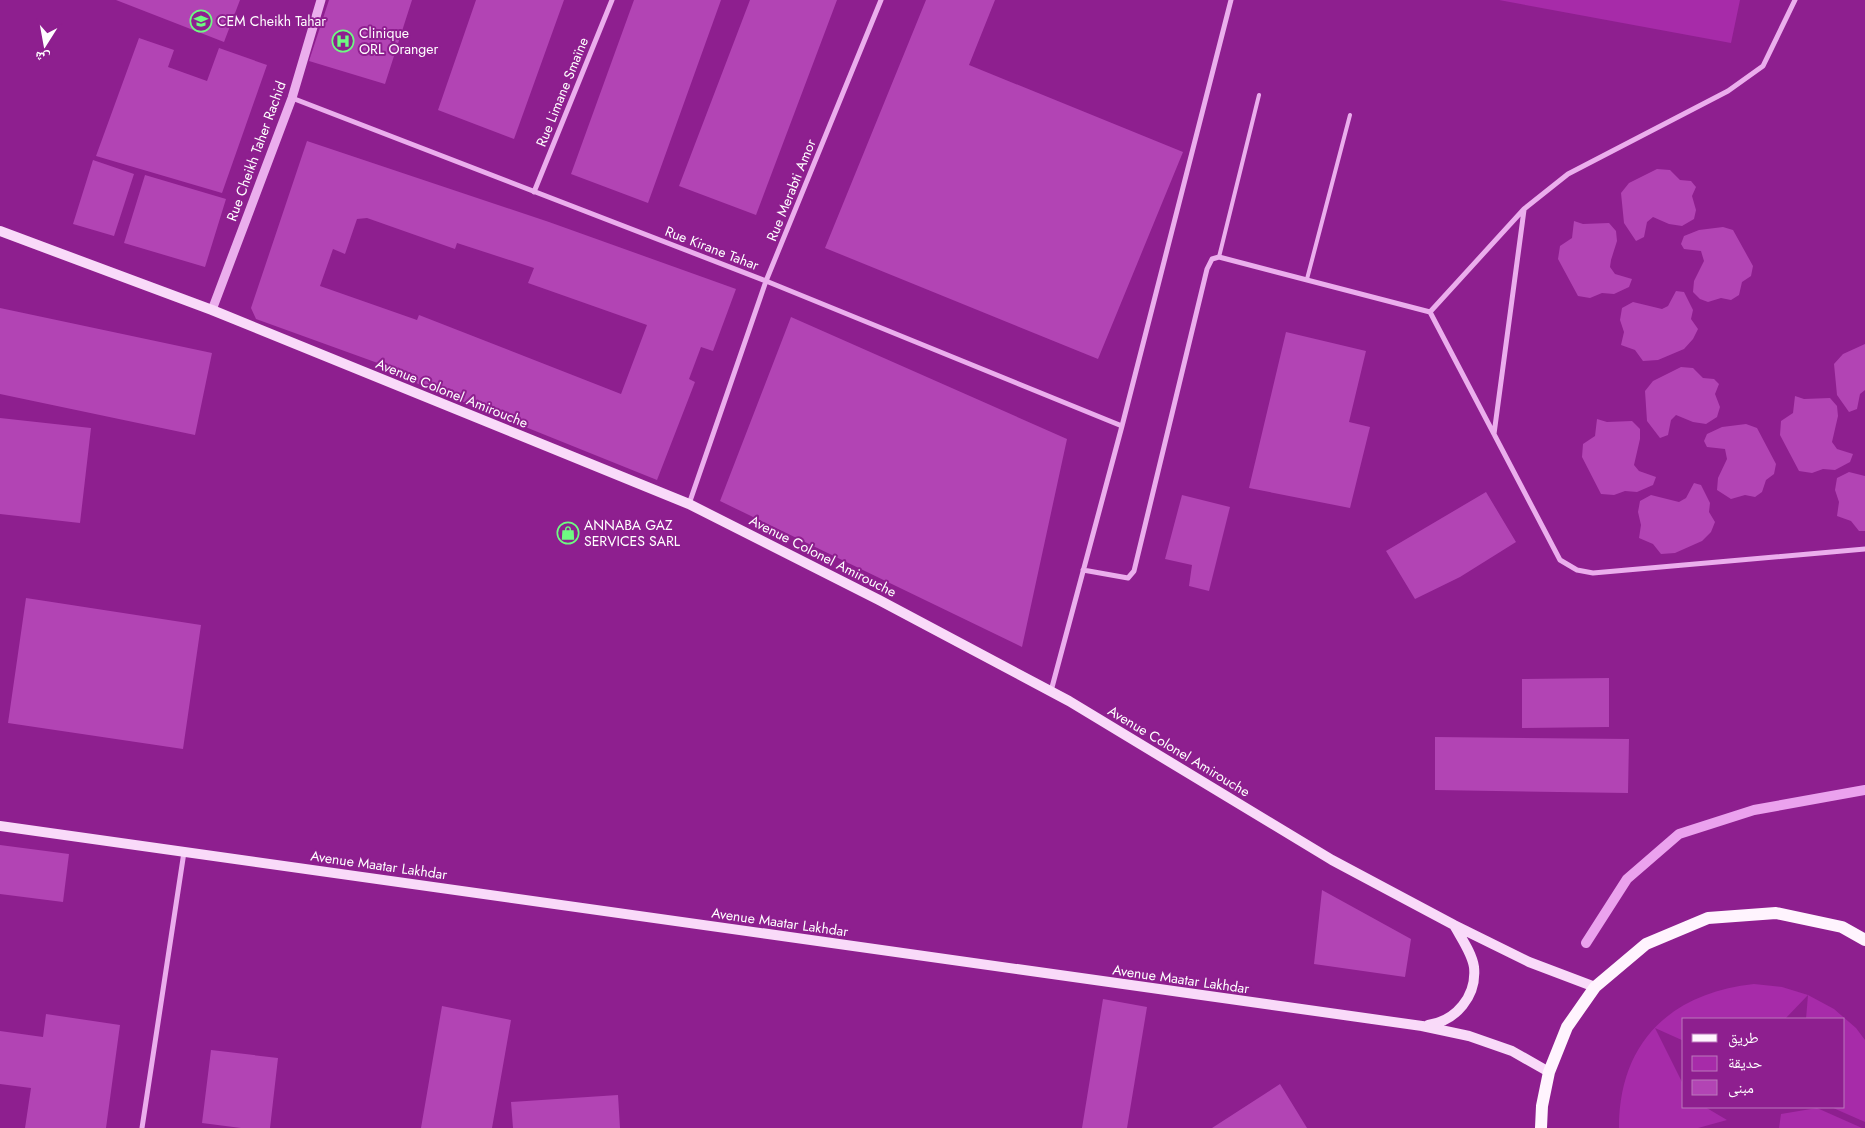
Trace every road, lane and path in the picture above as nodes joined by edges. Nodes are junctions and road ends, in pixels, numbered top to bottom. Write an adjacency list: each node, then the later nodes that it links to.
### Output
1 (321, 0): 7 (street, Rue Cheikh Taher Rachid)
2 (612, 0): 9 (street, Rue Limane Smaïne)
3 (880, 0): 14 (street, Rue Merabti Amor)
4 (1231, 0): 17 (street)
5 (1795, 0): 10 (street)
6 (1259, 95): 12 (lane)
7 (292, 98): 9 (street, Rue Kirane Tahar); 15 (street, Rue Cheikh Taher Rachid)
8 (1350, 115): 13 (lane)
9 (534, 192): 14 (street, Rue Kirane Tahar)
10 (1524, 209): 16 (street); 18 (street)
11 (0, 231): 15 (main road, Avenue Colonel Amirouche)
12 (1219, 256): 13 (street); 21 (street)
13 (1306, 280): 16 (street)
14 (766, 281): 17 (street, Rue Kirane Tahar); 19 (street, Rue Merabti Amor)
15 (212, 310): 19 (main road, Avenue Colonel Amirouche)
16 (1430, 312): 18 (street)
17 (1122, 426): 21 (street)
18 (1494, 434): 20 (street)
19 (689, 504): 22 (main road, Avenue Colonel Amirouche)
20 (1865, 549)
21 (1083, 570): 22 (street)
22 (1051, 692): 25 (main road, Avenue Colonel Amirouche)
23 (0, 826): 24 (main road, Avenue Maatar Lakhdar)
24 (184, 851): 28 (main road, Avenue Maatar Lakhdar); 30 (street)
25 (1454, 925): 27 (main road, Avenue Colonel Amirouche); 28 (main road)
26 (1865, 940): 27 (main road)
27 (1594, 987): 29 (main road)
28 (1422, 1026): 29 (main road, Avenue Maatar Lakhdar)
29 (1549, 1072): 31 (main road)
30 (142, 1128)
31 (1541, 1128)

